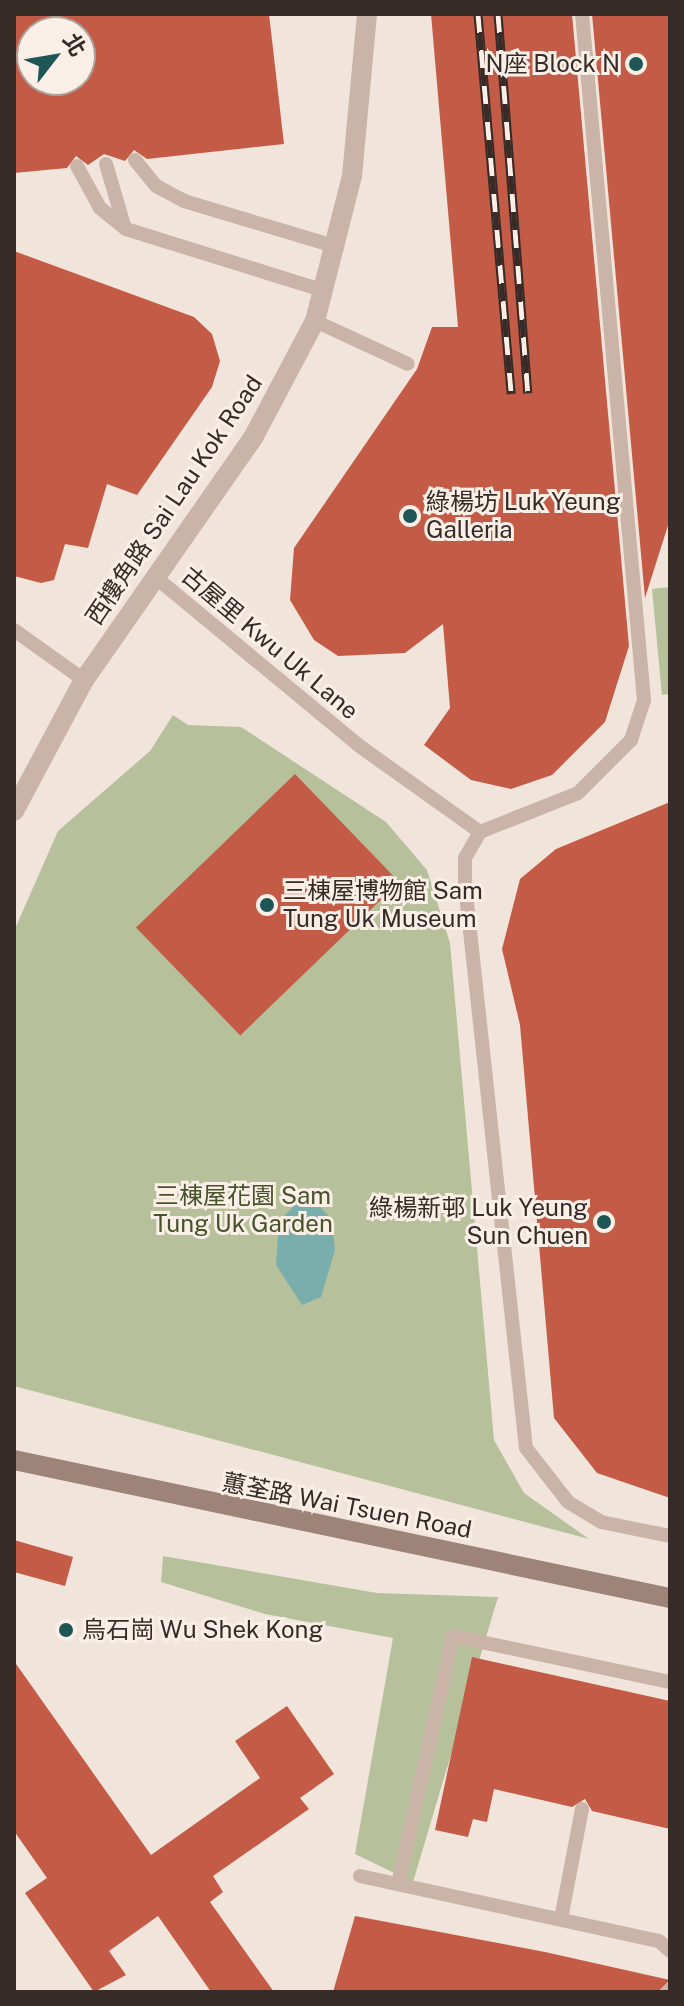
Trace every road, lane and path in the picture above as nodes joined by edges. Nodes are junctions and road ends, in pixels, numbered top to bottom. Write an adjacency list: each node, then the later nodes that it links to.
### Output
1 (367, 14): 7 (street, 西樓角路 Sai Lau Kok Road)
2 (582, 14): 15 (lane)
3 (135, 160): 7 (lane)
4 (106, 164): 6 (lane)
5 (77, 166): 6 (lane)
6 (126, 229): 8 (lane)
7 (337, 247): 8 (street, 西樓角路 Sai Lau Kok Road)
8 (325, 291): 9 (street, 西樓角路 Sai Lau Kok Road)
9 (315, 321): 10 (lane); 11 (street, 西樓角路 Sai Lau Kok Road)
10 (408, 364)
11 (154, 576): 13 (street, 西樓角路 Sai Lau Kok Road); 15 (lane, 古屋里 Kwu Uk Lane)
12 (14, 630): 13 (lane)
13 (84, 680): 14 (street, 西樓角路 Sai Lau Kok Road)
14 (14, 811)
15 (480, 832): 17 (lane)
16 (14, 1460): 18 (main road, 蕙荃路 Wai Tsuen Road)
17 (670, 1536)
18 (670, 1598)
19 (670, 1682): 22 (lane)
20 (582, 1809): 23 (lane)
21 (360, 1876): 22 (lane)
22 (398, 1884): 23 (lane)
23 (561, 1919): 24 (lane)
24 (670, 1951)

